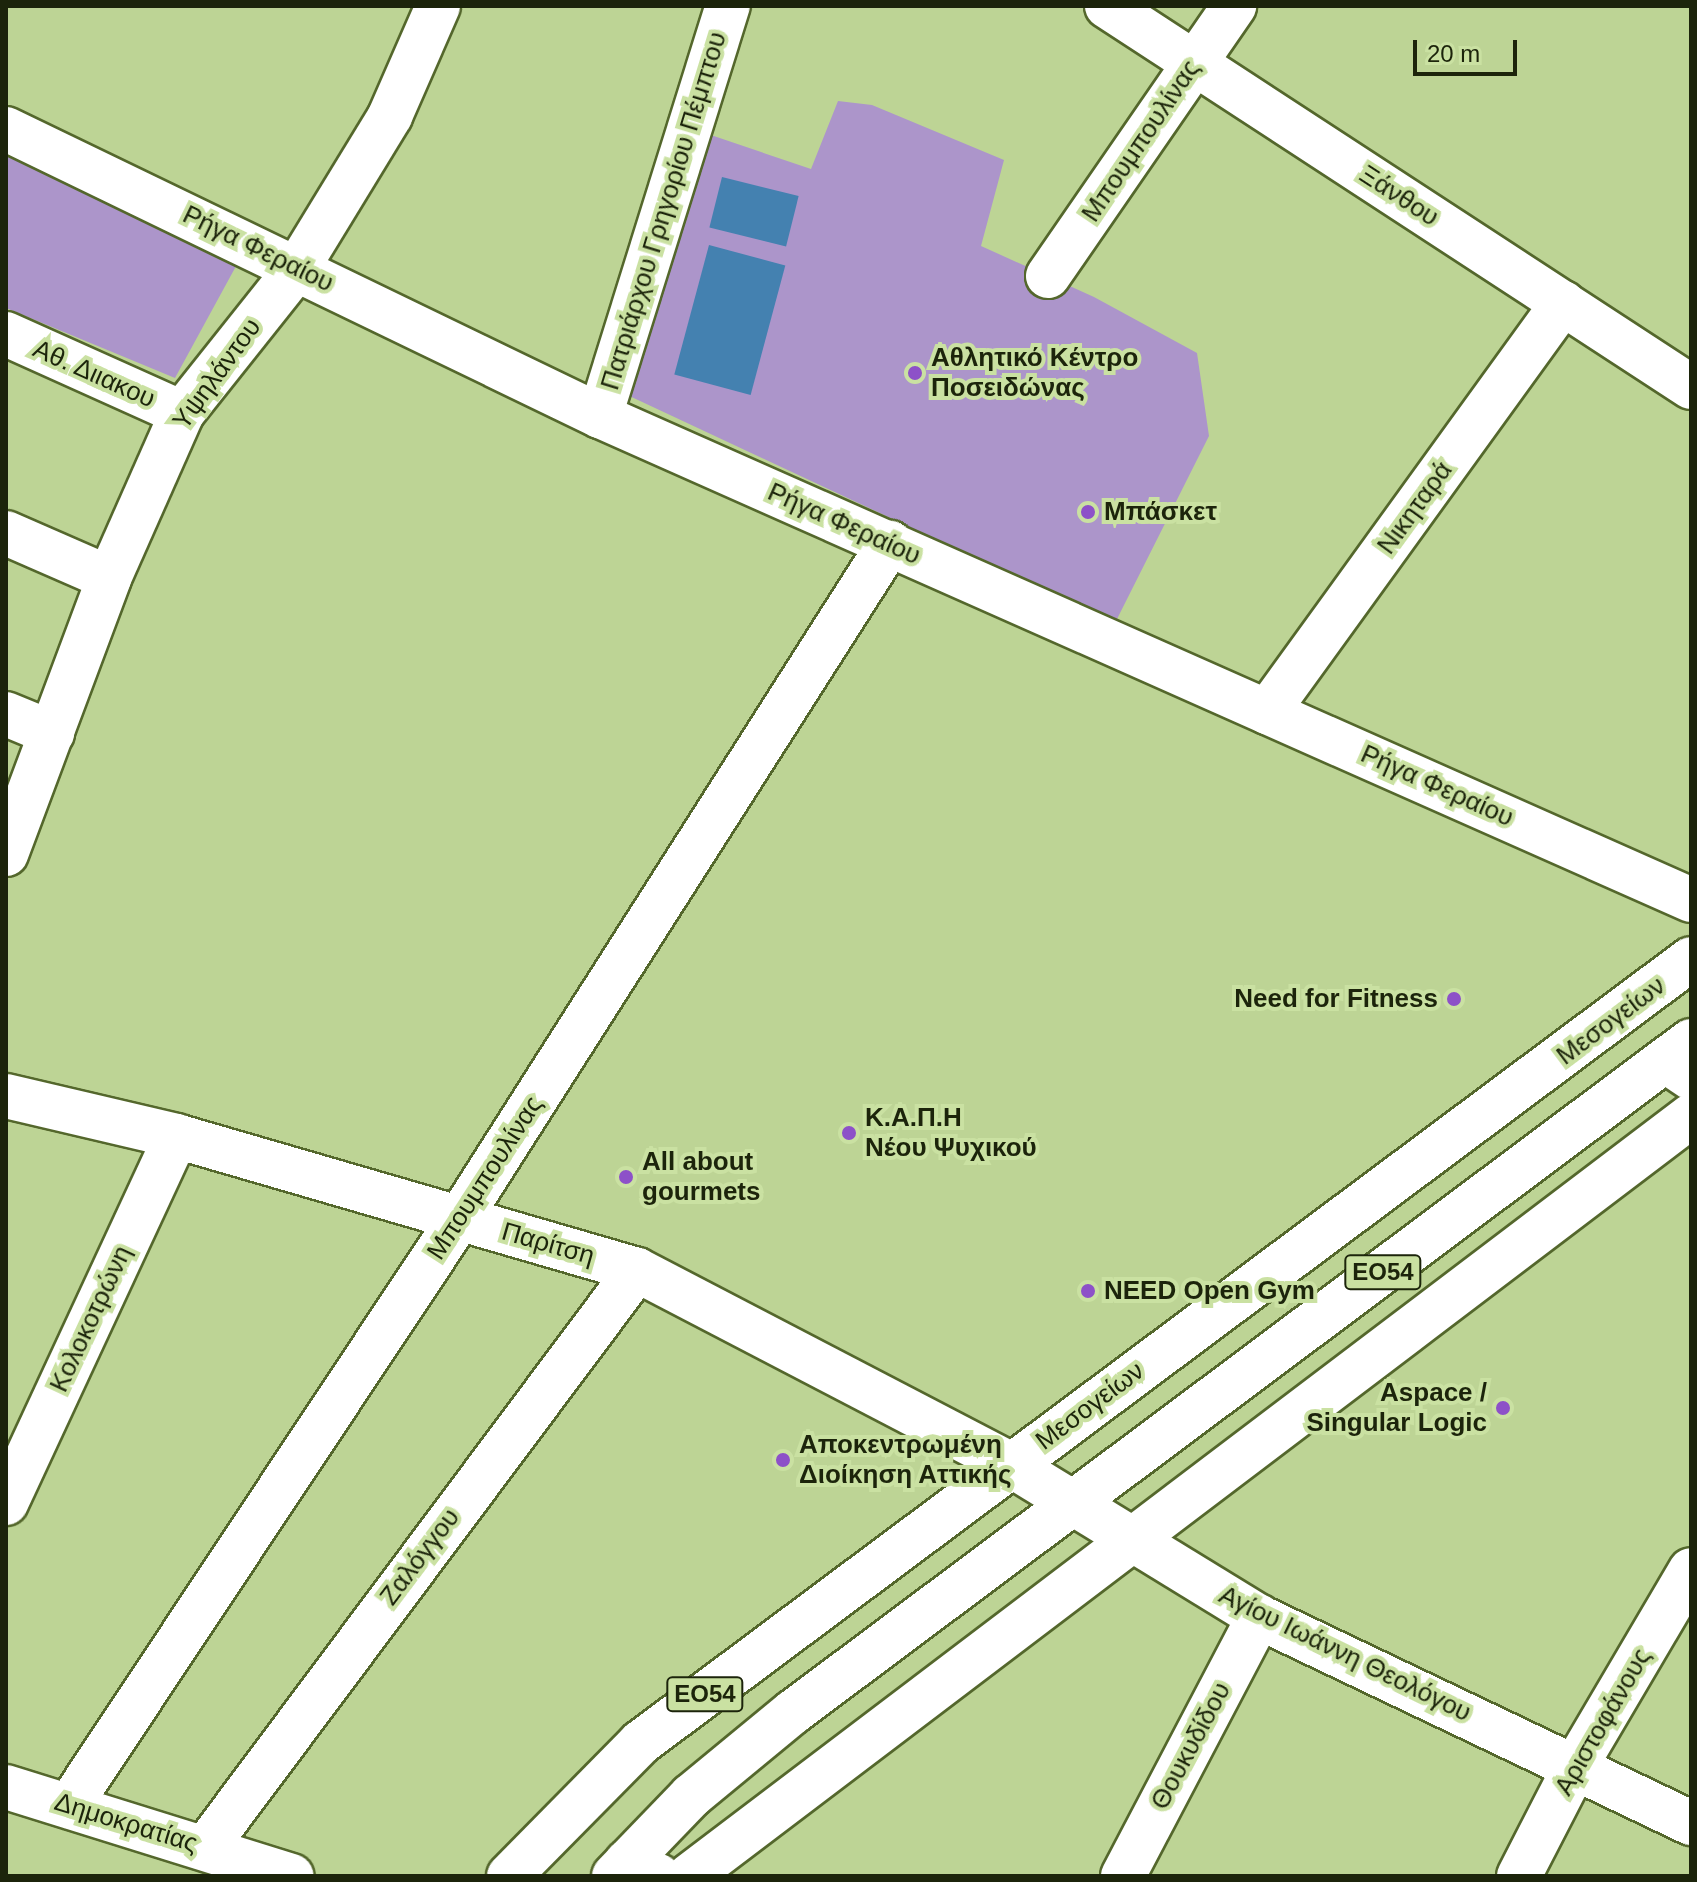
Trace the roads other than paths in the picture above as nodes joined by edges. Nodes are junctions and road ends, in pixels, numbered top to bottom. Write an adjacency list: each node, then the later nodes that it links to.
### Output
1 (438, 6): 7 (street, Υψηλάντου)
2 (728, 6): 13 (street, Πατριάρχου Γρηγορίου Πέμπτου)
3 (1107, 6): 5 (street, Ξάνθου)
4 (1234, 6): 5 (street, Μπουμπουλίνας)
5 (1195, 62): 8 (street, Μπουμπουλίνας); 9 (street, Ξάνθου)
6 (6, 129): 7 (street, Ρήγα Φεραίου)
7 (298, 267): 12 (street, Υψηλάντου); 13 (street, Ρήγα Φεραίου)
8 (1048, 276)
9 (1563, 303): 11 (street, Ξάνθου); 17 (street, Νικηταρά)
10 (6, 334): 12 (street, Αθ. Διιακου)
11 (1691, 387)
12 (182, 413): 16 (street, Υψηλάντου)
13 (600, 416): 15 (street, Ρήγα Φεραίου)
14 (6, 533): 16 (street)
15 (890, 543): 17 (street, Ρήγα Φεραίου); 27 (street, Μπουμπουλίνας)
16 (109, 578): 19 (street, Υψηλάντου)
17 (1267, 712): 21 (street, Ρήγα Φεραίου)
18 (6, 714): 19 (street)
19 (52, 733): 20 (street, Υψηλάντου)
20 (6, 854)
21 (1691, 900)
22 (1691, 959): 29 (street, Μεσογείων / ΕΟ54)
23 (1683, 1060): 31 (street, ΕΟ54)
24 (6, 1096): 26 (street, Παρίτση)
25 (1691, 1116): 32 (street)
26 (176, 1136): 27 (street, Παρίτση); 30 (street, Κολοκοτρώνη)
27 (459, 1219): 28 (street, Παρίτση); 37 (street, Μπουμπουλίνας)
28 (637, 1270): 29 (street, Παρίτση); 39 (street, Ζαλόγγου)
29 (1011, 1465): 31 (street, Αγίου Ιωάννη Θεολόγου); 42 (street, Μεσογείων / ΕΟ54)
30 (6, 1503)
31 (1076, 1504): 32 (street, Αγίου Ιωάννη Θεολόγου); 40 (street, ΕΟ54)
32 (1134, 1540): 34 (street, Αγίου Ιωάννη Θεολόγου); 43 (street)
33 (1691, 1570): 35 (street, Αριστοφάνους)
34 (1259, 1617): 35 (street, Αγίου Ιωάννη Θεολόγου); 44 (street, Θουκυδίδου)
35 (1576, 1765): 38 (street, Αγίου Ιωάννη Θεολόγου); 45 (street, Αριστοφάνους)
36 (6, 1787): 37 (street, Δημοκρατίας)
37 (69, 1806): 39 (street, Δημοκρατίας)
38 (1691, 1823)
39 (206, 1847): 41 (street, Δημοκρατίας)
40 (633, 1871)
41 (291, 1876)
42 (509, 1876)
43 (689, 1876)
44 (1123, 1876)
45 (1519, 1876)

